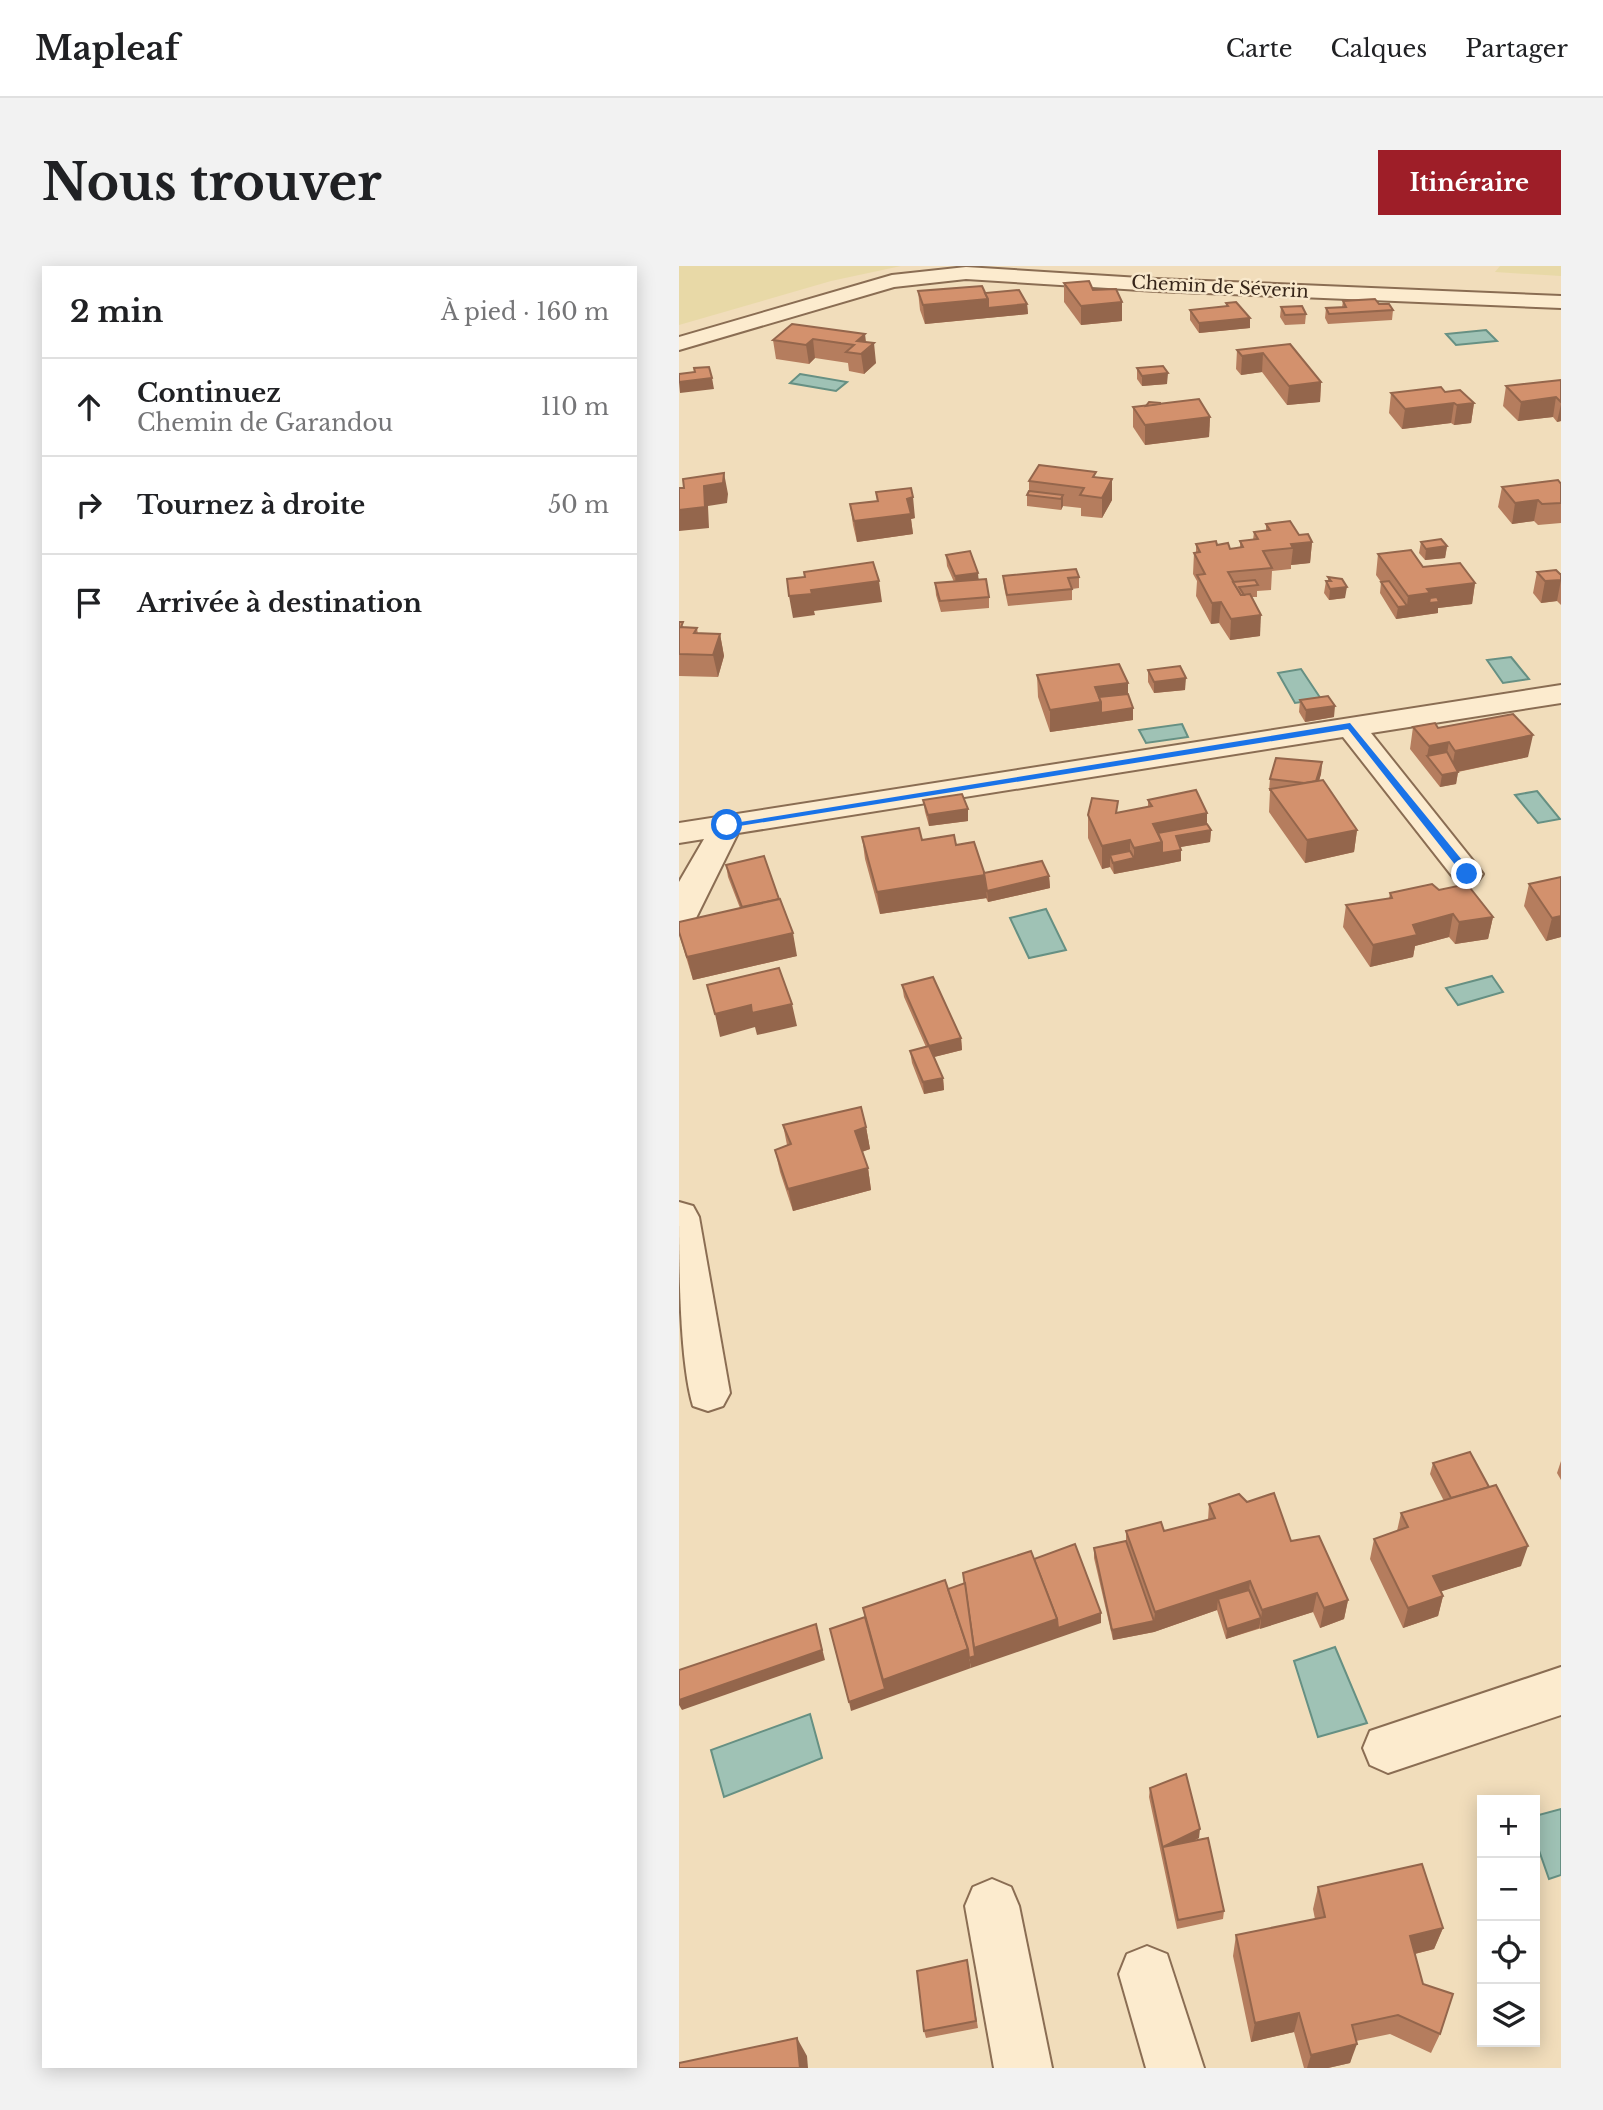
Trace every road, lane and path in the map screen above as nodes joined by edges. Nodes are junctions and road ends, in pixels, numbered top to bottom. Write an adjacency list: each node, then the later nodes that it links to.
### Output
1 (1561, 302): 2 (street, Chemin de Séverin)
2 (679, 344)
3 (1561, 694): 4 (street)
4 (1350, 726): 5 (street); 7 (street)
5 (727, 825): 6 (street); 8 (street)
6 (679, 833)
7 (1467, 874)
8 (679, 918)
9 (679, 1217): 10 (street)
10 (708, 1394)
11 (1561, 1691): 12 (street)
12 (1388, 1748)
13 (992, 1906): 15 (street)
14 (1147, 1974): 16 (street)
15 (1023, 2068)
16 (1175, 2068)

